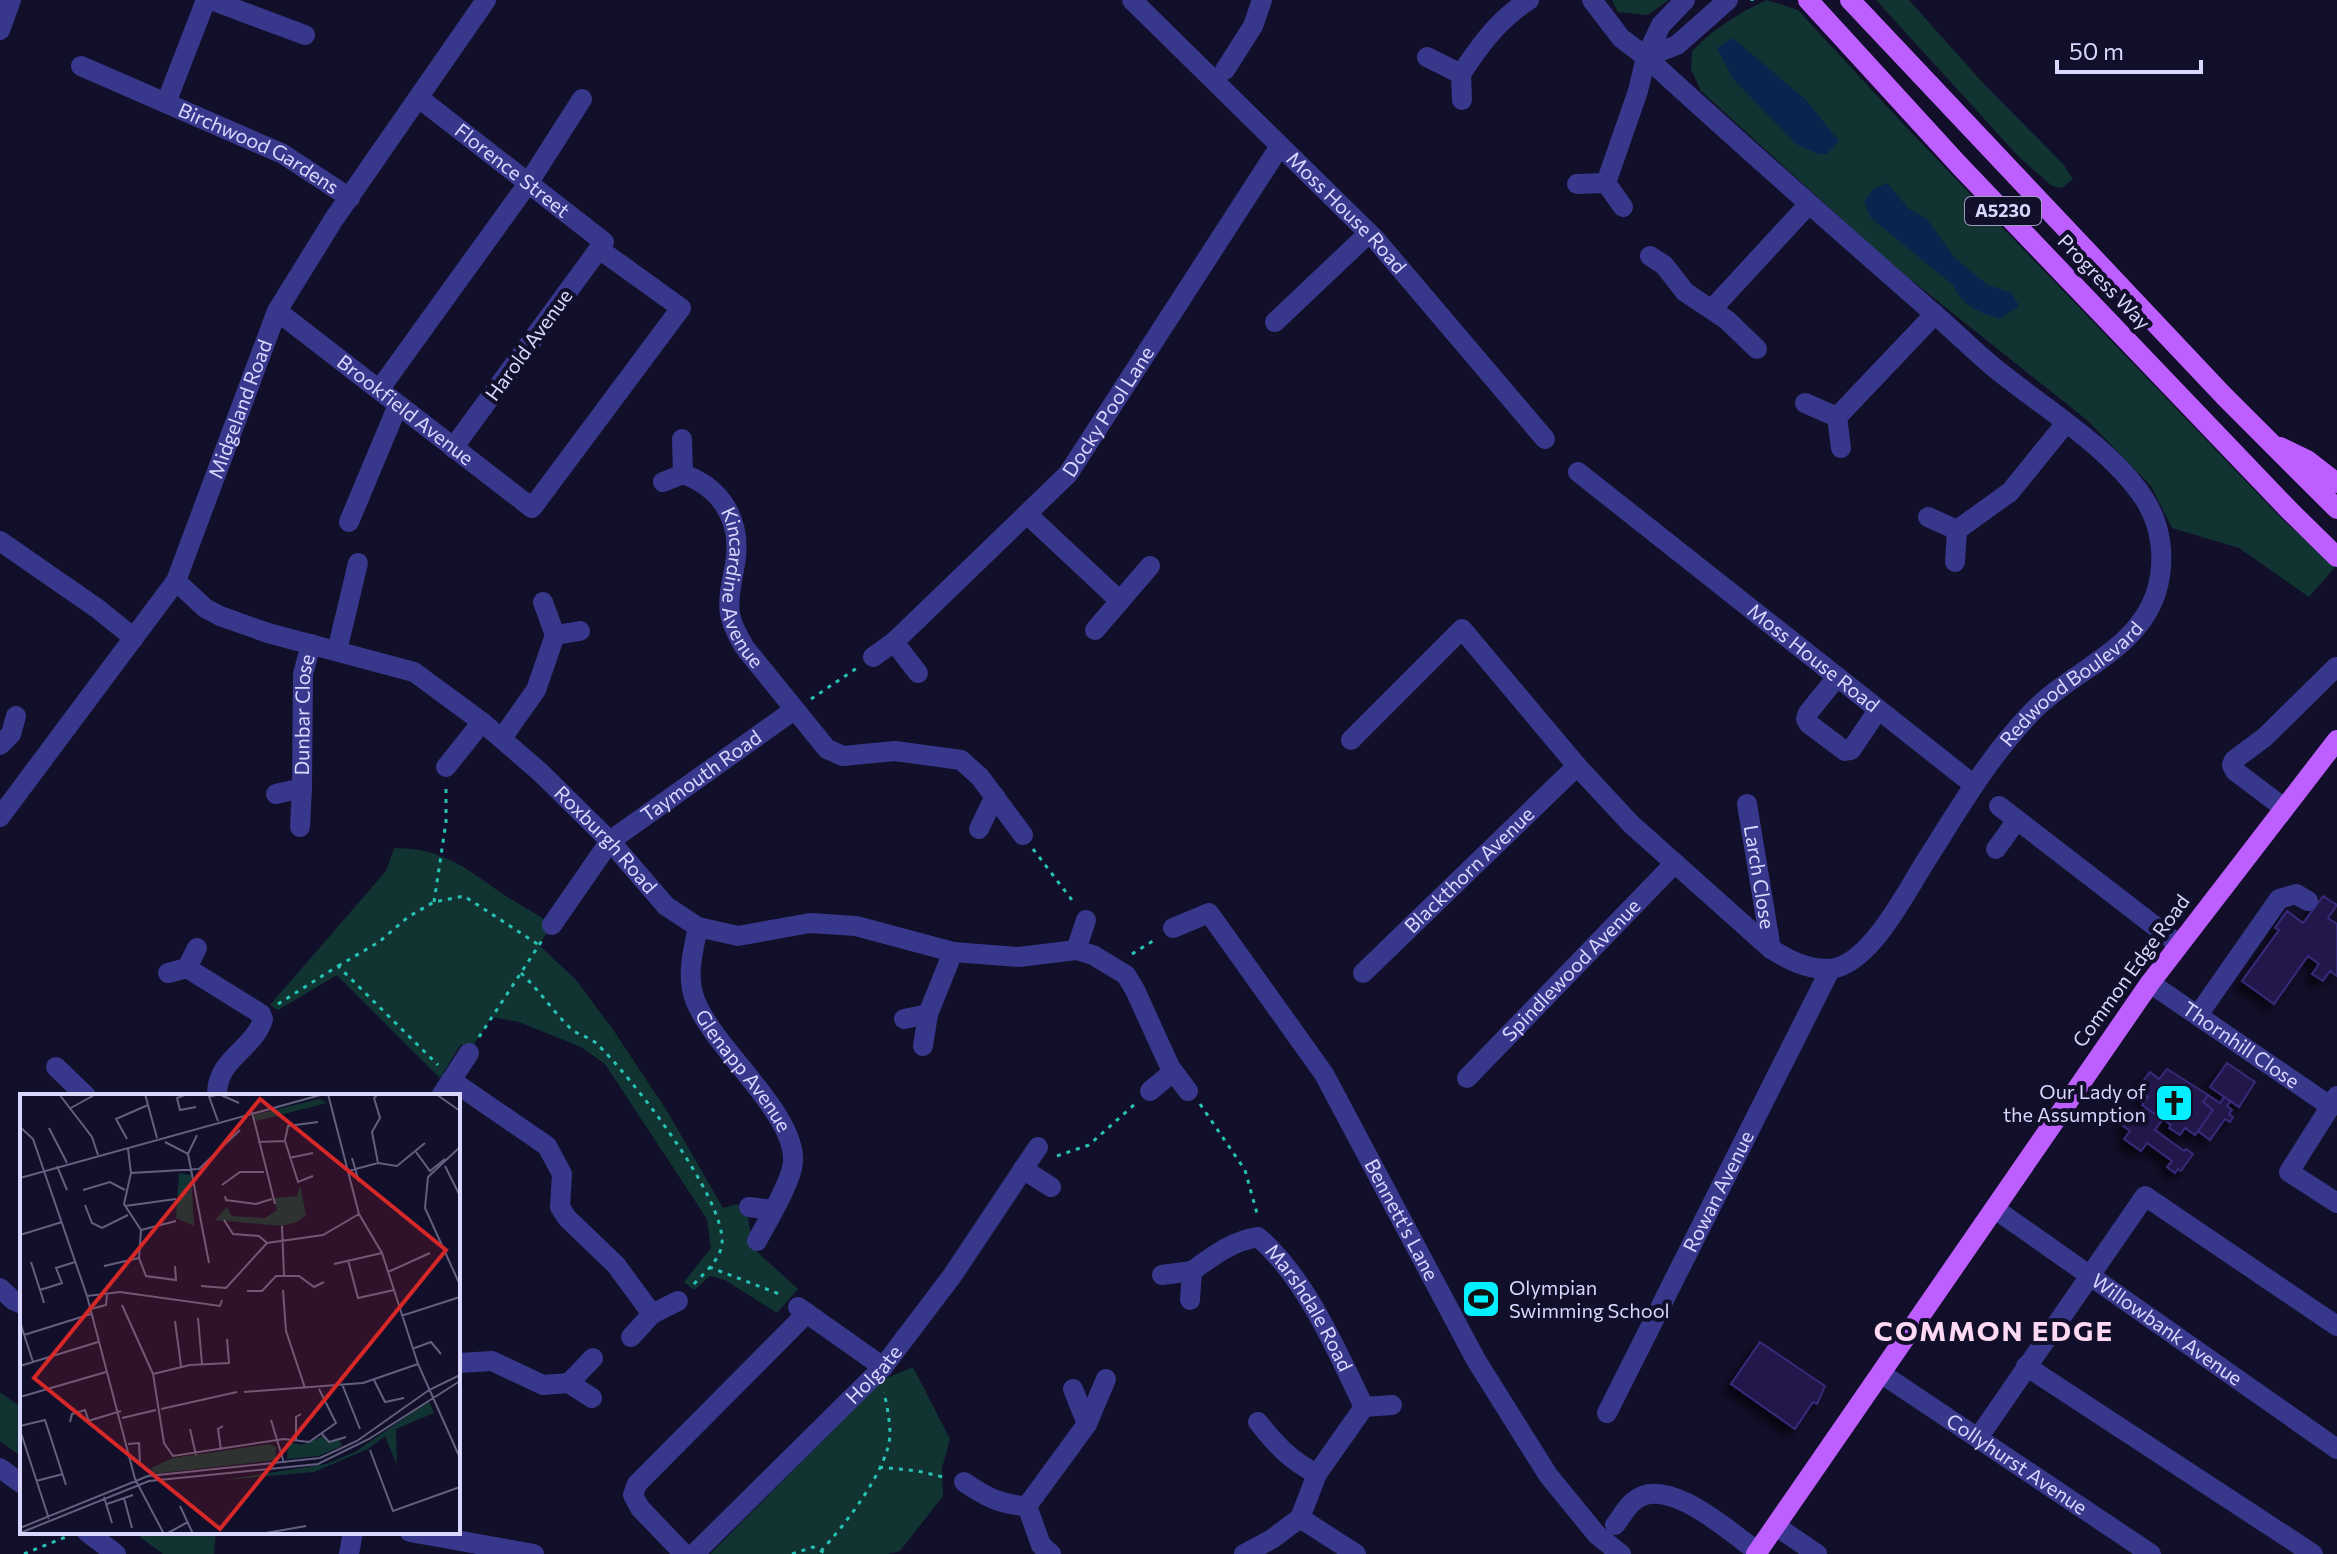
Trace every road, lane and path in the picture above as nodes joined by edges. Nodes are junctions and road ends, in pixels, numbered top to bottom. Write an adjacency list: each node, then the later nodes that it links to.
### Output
1 (11, 0): 12 (street)
2 (209, 0): 13 (street, Birchwood Gardens); 22 (street, Birchwood Gardens)
3 (486, 0): 19 (street, Midgeland Road)
4 (1132, 0): 23 (street, Moss House Road)
5 (1262, 0): 17 (street)
6 (1529, 0): 18 (street)
7 (1592, 0): 15 (street, Redwood Boulevard)
8 (1685, 0): 15 (street)
9 (1728, 0): 15 (street)
10 (1808, 0): 59 (main road, Progress Way / A5230)
11 (1850, 0): 45 (main road, Progress Way / A5230)
12 (0, 30)
13 (305, 35)
14 (1427, 57): 18 (street)
15 (1646, 57): 25 (street); 28 (street, Redwood Boulevard)
16 (81, 66): 22 (street, Birchwood Gardens)
17 (1225, 70)
18 (1461, 74): 21 (street)
19 (419, 98): 24 (street, Florence Street); 27 (street, Midgeland Road)
20 (582, 99): 24 (street)
21 (1462, 100)
22 (166, 103): 27 (street, Birchwood Gardens)
23 (1280, 146): 30 (street, Moss House Road); 54 (street, Docky Pool Lane)
24 (529, 182): 31 (street, Florence Street); 38 (street)
25 (1606, 183): 26 (street); 29 (street)
26 (1577, 184)
27 (350, 198): 34 (street, Midgeland Road)
28 (1808, 205): 33 (street); 35 (street, Redwood Boulevard)
29 (1623, 207)
30 (1369, 233): 36 (street); 44 (street, Moss House Road)
31 (602, 246): 46 (street, Harold Avenue); 52 (street, Florence Street)
32 (1650, 256): 33 (street)
33 (1712, 309): 37 (street)
34 (277, 311): 38 (street, Brookfield Avenue); 63 (street, Midgeland Road)
35 (1935, 314): 41 (street); 42 (street, Redwood Boulevard)
36 (1275, 322)
37 (1757, 349)
38 (379, 390): 40 (street, Brookfield Avenue)
39 (1805, 403): 41 (street)
40 (398, 405): 46 (street, Brookfield Avenue); 56 (street)
41 (1837, 417): 47 (street)
42 (2066, 423): 57 (street); 87 (street, Redwood Boulevard)
43 (682, 439): 49 (street)
44 (1545, 439)
45 (2269, 443): 51 (main road); 53 (main road, Progress Way / A5230)
46 (453, 448): 52 (street, Brookfield Avenue)
47 (1841, 448)
48 (1578, 472): 76 (street, Moss House Road)
49 (683, 474): 50 (street); 77 (street, Kincardine Avenue)
50 (663, 482)
51 (2337, 483)
52 (532, 508)
53 (2337, 509)
54 (1028, 515): 64 (street); 70 (street, Docky Pool Lane)
55 (1928, 517): 57 (street)
56 (349, 522)
57 (1957, 530): 60 (street)
58 (0, 541): 69 (street)
59 (2337, 557)
60 (1955, 562)
61 (358, 563): 72 (street)
62 (1150, 566): 64 (street)
63 (176, 581): 69 (street, Midgeland Road); 71 (street, Roxburgh Road)
64 (1120, 601): 66 (street)
65 (543, 602): 68 (street)
66 (1095, 630)
67 (580, 631): 68 (street)
68 (555, 635): 81 (street)
69 (134, 638): 94 (street, Midgeland Road)
70 (894, 642): 73 (street, Docky Pool Lane); 75 (street)
71 (311, 644): 72 (street, Roxburgh Road); 88 (street, Dunbar Close)
72 (337, 651): 80 (street, Roxburgh Road)
73 (873, 657): 77 (path)
74 (2336, 667): 93 (street)
75 (918, 673)
76 (1837, 677): 78 (street, Moss House Road); 78 (street)
77 (794, 710): 90 (street, Kincardine Avenue); 99 (street, Taymouth Road)
78 (1878, 710): 87 (street, Moss House Road)
79 (16, 716): 84 (street)
80 (482, 722): 81 (street, Roxburgh Road); 86 (street)
81 (502, 738): 99 (street, Roxburgh Road)
82 (1351, 740): 85 (street)
83 (2337, 740): 93 (main road, Common Edge Road)
84 (0, 745)
85 (1577, 766): 101 (street); 118 (street, Blackthorn Avenue)
86 (446, 767): 103 (path)
87 (1974, 785): 116 (street, Redwood Boulevard)
88 (302, 788): 89 (street, Dunbar Close); 96 (street, Dunbar Close)
89 (276, 794)
90 (995, 796): 97 (street); 98 (street, Kincardine Avenue)
91 (1747, 804): 111 (street, Larch Close)
92 (1999, 806): 95 (street)
93 (2284, 808): 108 (main road, Common Edge Road)
94 (1, 813)
95 (2017, 820): 100 (street); 108 (street)
96 (300, 827)
97 (979, 829)
98 (1023, 835): 104 (path)
99 (610, 841): 105 (street, Taymouth Road); 106 (street, Roxburgh Road)
100 (1996, 849)
101 (1675, 863): 111 (street); 128 (street, Spindlewood Avenue)
102 (2308, 901): 122 (street)
103 (434, 902): 109 (path); 114 (path)
104 (1086, 920): 112 (street)
105 (552, 925): 109 (path)
106 (698, 927): 113 (street, Roxburgh Road); 142 (street, Glenapp Avenue)
107 (1173, 928): 115 (path); 197 (street, Bennett's Lane)
108 (2178, 944): 119 (main road, Common Edge Road)
109 (539, 945): 117 (path)
110 (197, 948): 120 (street)
111 (1771, 949): 116 (street)
112 (1076, 950): 113 (street, Roxburgh Road); 115 (street)
113 (953, 952): 121 (street)
114 (338, 966): 120 (path); 129 (path)
115 (1112, 966): 127 (street)
116 (1830, 970): 168 (street, Rowan Avenue)
117 (521, 973): 125 (path); 145 (path)
118 (1363, 973)
119 (2150, 983): 122 (street, Thornhill Close); 141 (main road, Common Edge Road)
120 (261, 1014): 133 (street)
121 (928, 1014): 123 (street); 124 (street)
122 (2198, 1015): 135 (street, Thornhill Close)
123 (904, 1019)
124 (923, 1046)
125 (469, 1053): 129 (street)
126 (56, 1067): 132 (street)
127 (1173, 1072): 130 (street); 131 (street)
128 (1467, 1078)
129 (446, 1088)
130 (1150, 1091): 136 (path)
131 (1188, 1091): 143 (path)
132 (78, 1093)
133 (217, 1094)
134 (460, 1096): 154 (street)
135 (2334, 1101): 139 (street, Thornhill Close)
136 (1038, 1147): 137 (street, Holgate)
137 (1023, 1169): 138 (street); 160 (street, Holgate)
138 (1051, 1187)
139 (2337, 1203)
140 (749, 1207): 142 (street)
141 (1995, 1209): 147 (street, Willowbank Avenue); 161 (main road, Common Edge Road)
142 (773, 1210): 144 (street, Glenapp Avenue)
143 (1258, 1237): 146 (street, Marshdale Road); 167 (street, Marshdale Road)
144 (757, 1241)
145 (709, 1267): 151 (path); 153 (path)
146 (1192, 1271): 148 (street, Marshdale Road); 150 (street)
147 (2088, 1274): 155 (street); 159 (street); 172 (street, Willowbank Avenue)
148 (1162, 1275)
149 (0, 1288): 152 (street)
150 (1190, 1300)
151 (678, 1301): 154 (street)
152 (20, 1303)
153 (802, 1310): 160 (street); 190 (street)
154 (652, 1314): 156 (street)
155 (2337, 1326)
156 (631, 1337)
157 (593, 1358): 163 (street)
158 (460, 1363): 163 (street)
159 (2026, 1366): 171 (street); 200 (street)
160 (882, 1369): 173 (path); 191 (street, Holgate)
161 (1882, 1374): 171 (street, Collyhurst Avenue); 181 (main road, Common Edge Road)
162 (1106, 1379): 170 (street)
163 (569, 1383): 165 (street)
164 (1073, 1389): 170 (street)
165 (592, 1398)
166 (1392, 1405): 167 (street)
167 (1364, 1407): 175 (street)
168 (1607, 1413)
169 (1258, 1422): 175 (street)
170 (1087, 1424): 178 (street)
171 (1978, 1438): 199 (street, Collyhurst Avenue)
172 (2337, 1449)
173 (879, 1467): 176 (path); 185 (path)
174 (0, 1468): 177 (street)
175 (1317, 1474): 179 (street)
176 (964, 1482): 178 (street)
177 (20, 1483)
178 (1027, 1506): 194 (street)
179 (1300, 1518): 195 (street); 196 (street)
180 (1615, 1525): 186 (street)
181 (1776, 1526): 186 (main road, Common Edge Road); 198 (street)
182 (73, 1534): 187 (path)
183 (353, 1534): 188 (street)
184 (421, 1534): 189 (street)
185 (821, 1551): 192 (path); 193 (path)
186 (1757, 1553)
187 (24, 1554)
188 (349, 1554)
189 (534, 1554)
190 (684, 1554)
191 (694, 1554)
192 (792, 1554)
193 (827, 1554)
194 (1051, 1554)
195 (1244, 1554)
196 (1356, 1554)
197 (1621, 1554)
198 (1817, 1554)
199 (2151, 1554)
200 (2313, 1554)

